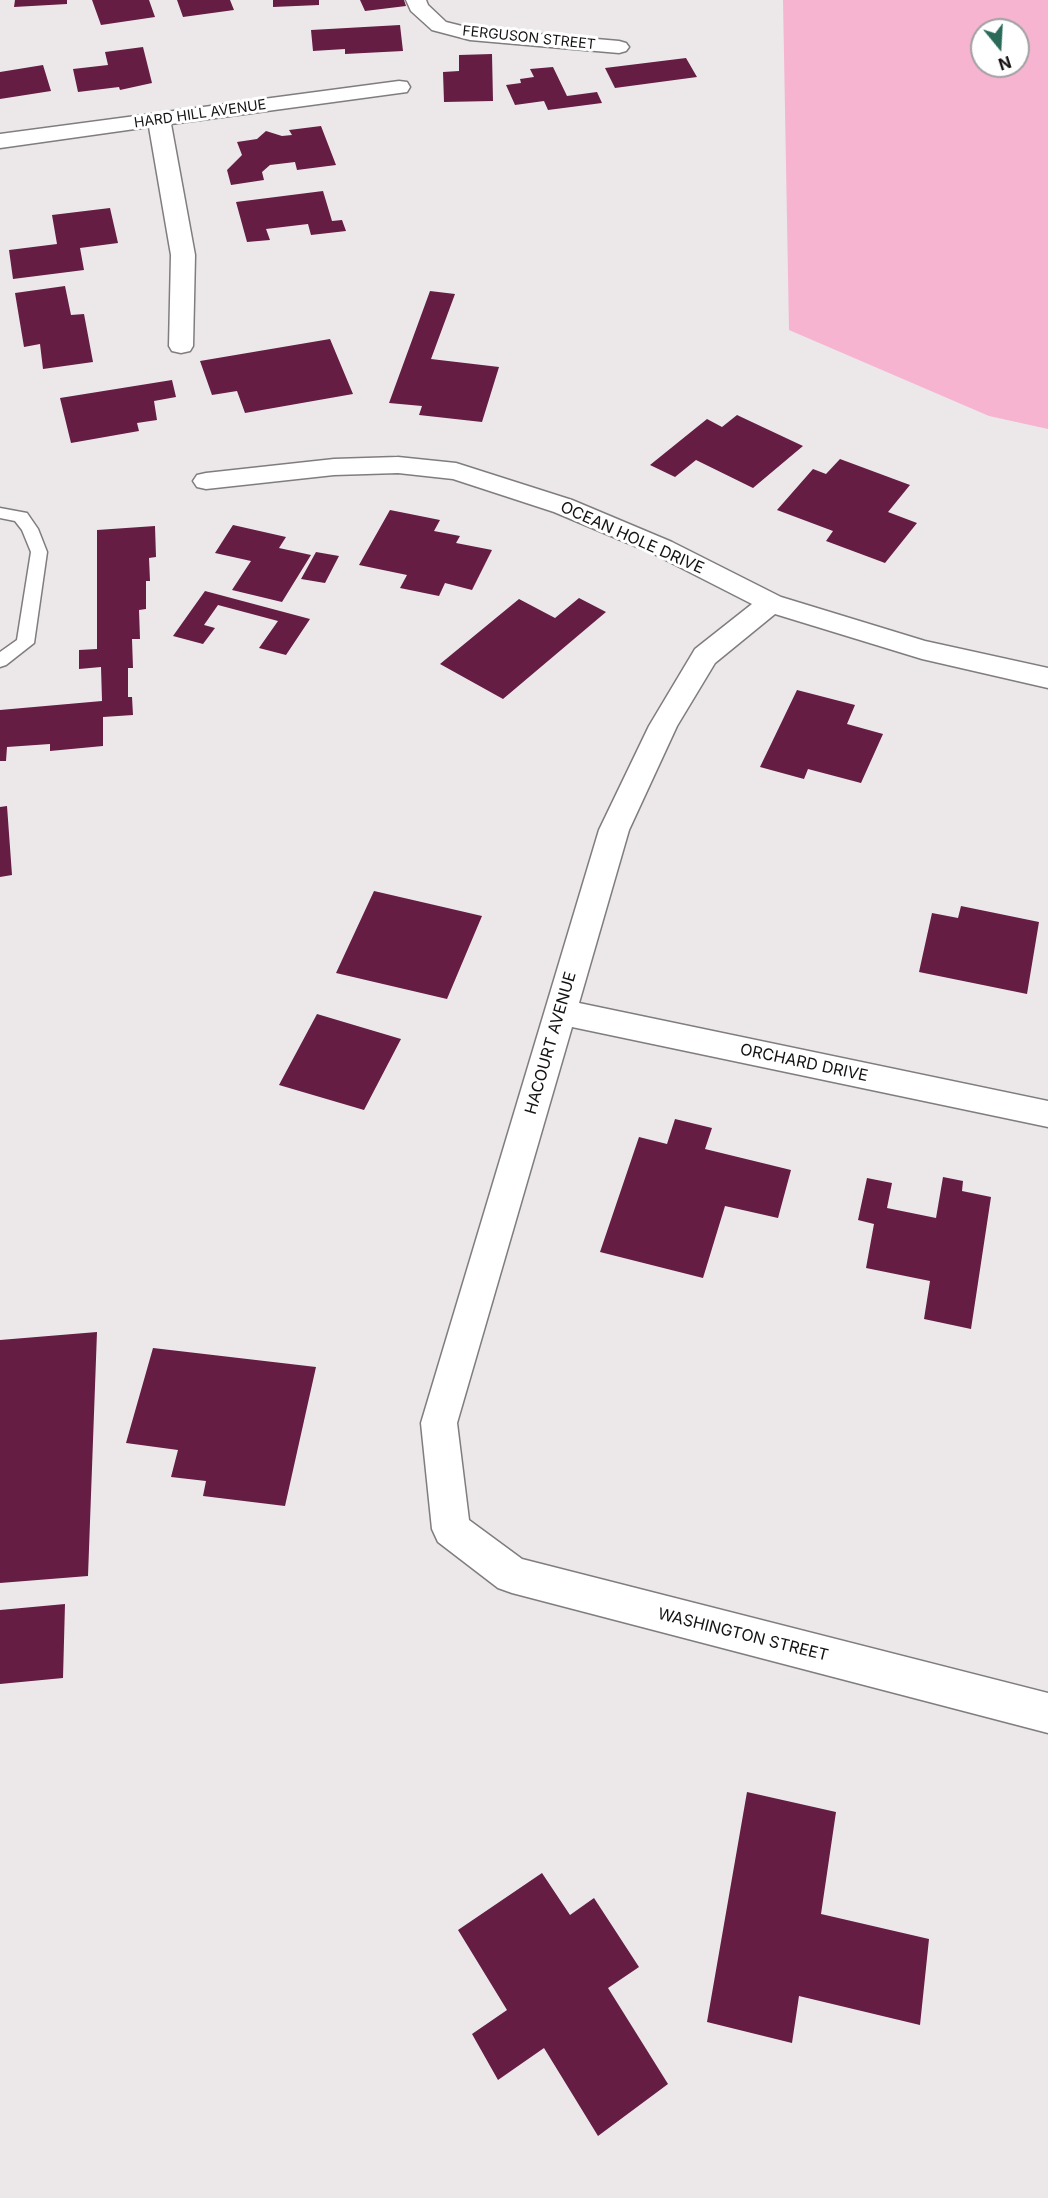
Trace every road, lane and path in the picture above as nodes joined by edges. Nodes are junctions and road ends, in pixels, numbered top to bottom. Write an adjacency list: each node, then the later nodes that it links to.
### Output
1 (416, 0): 2 (street, FERGUSON STREET)
2 (619, 47)
3 (399, 87): 4 (street, HARD HILL AVENUE)
4 (159, 120): 5 (street, HARD HILL AVENUE); 6 (street)
5 (0, 141)
6 (181, 346)
7 (206, 482): 9 (street, OCEAN HOLE DRIVE)
8 (0, 513): 10 (lane)
9 (771, 603): 11 (street, OCEAN HOLE DRIVE); 12 (street, HACOURT AVENUE)
10 (0, 661)
11 (1048, 678)
12 (560, 1012): 13 (street, ORCHARD DRIVE); 14 (street, HACOURT AVENUE)
13 (1048, 1114)
14 (451, 1529): 15 (street, WASHINGTON STREET)
15 (1048, 1713)

